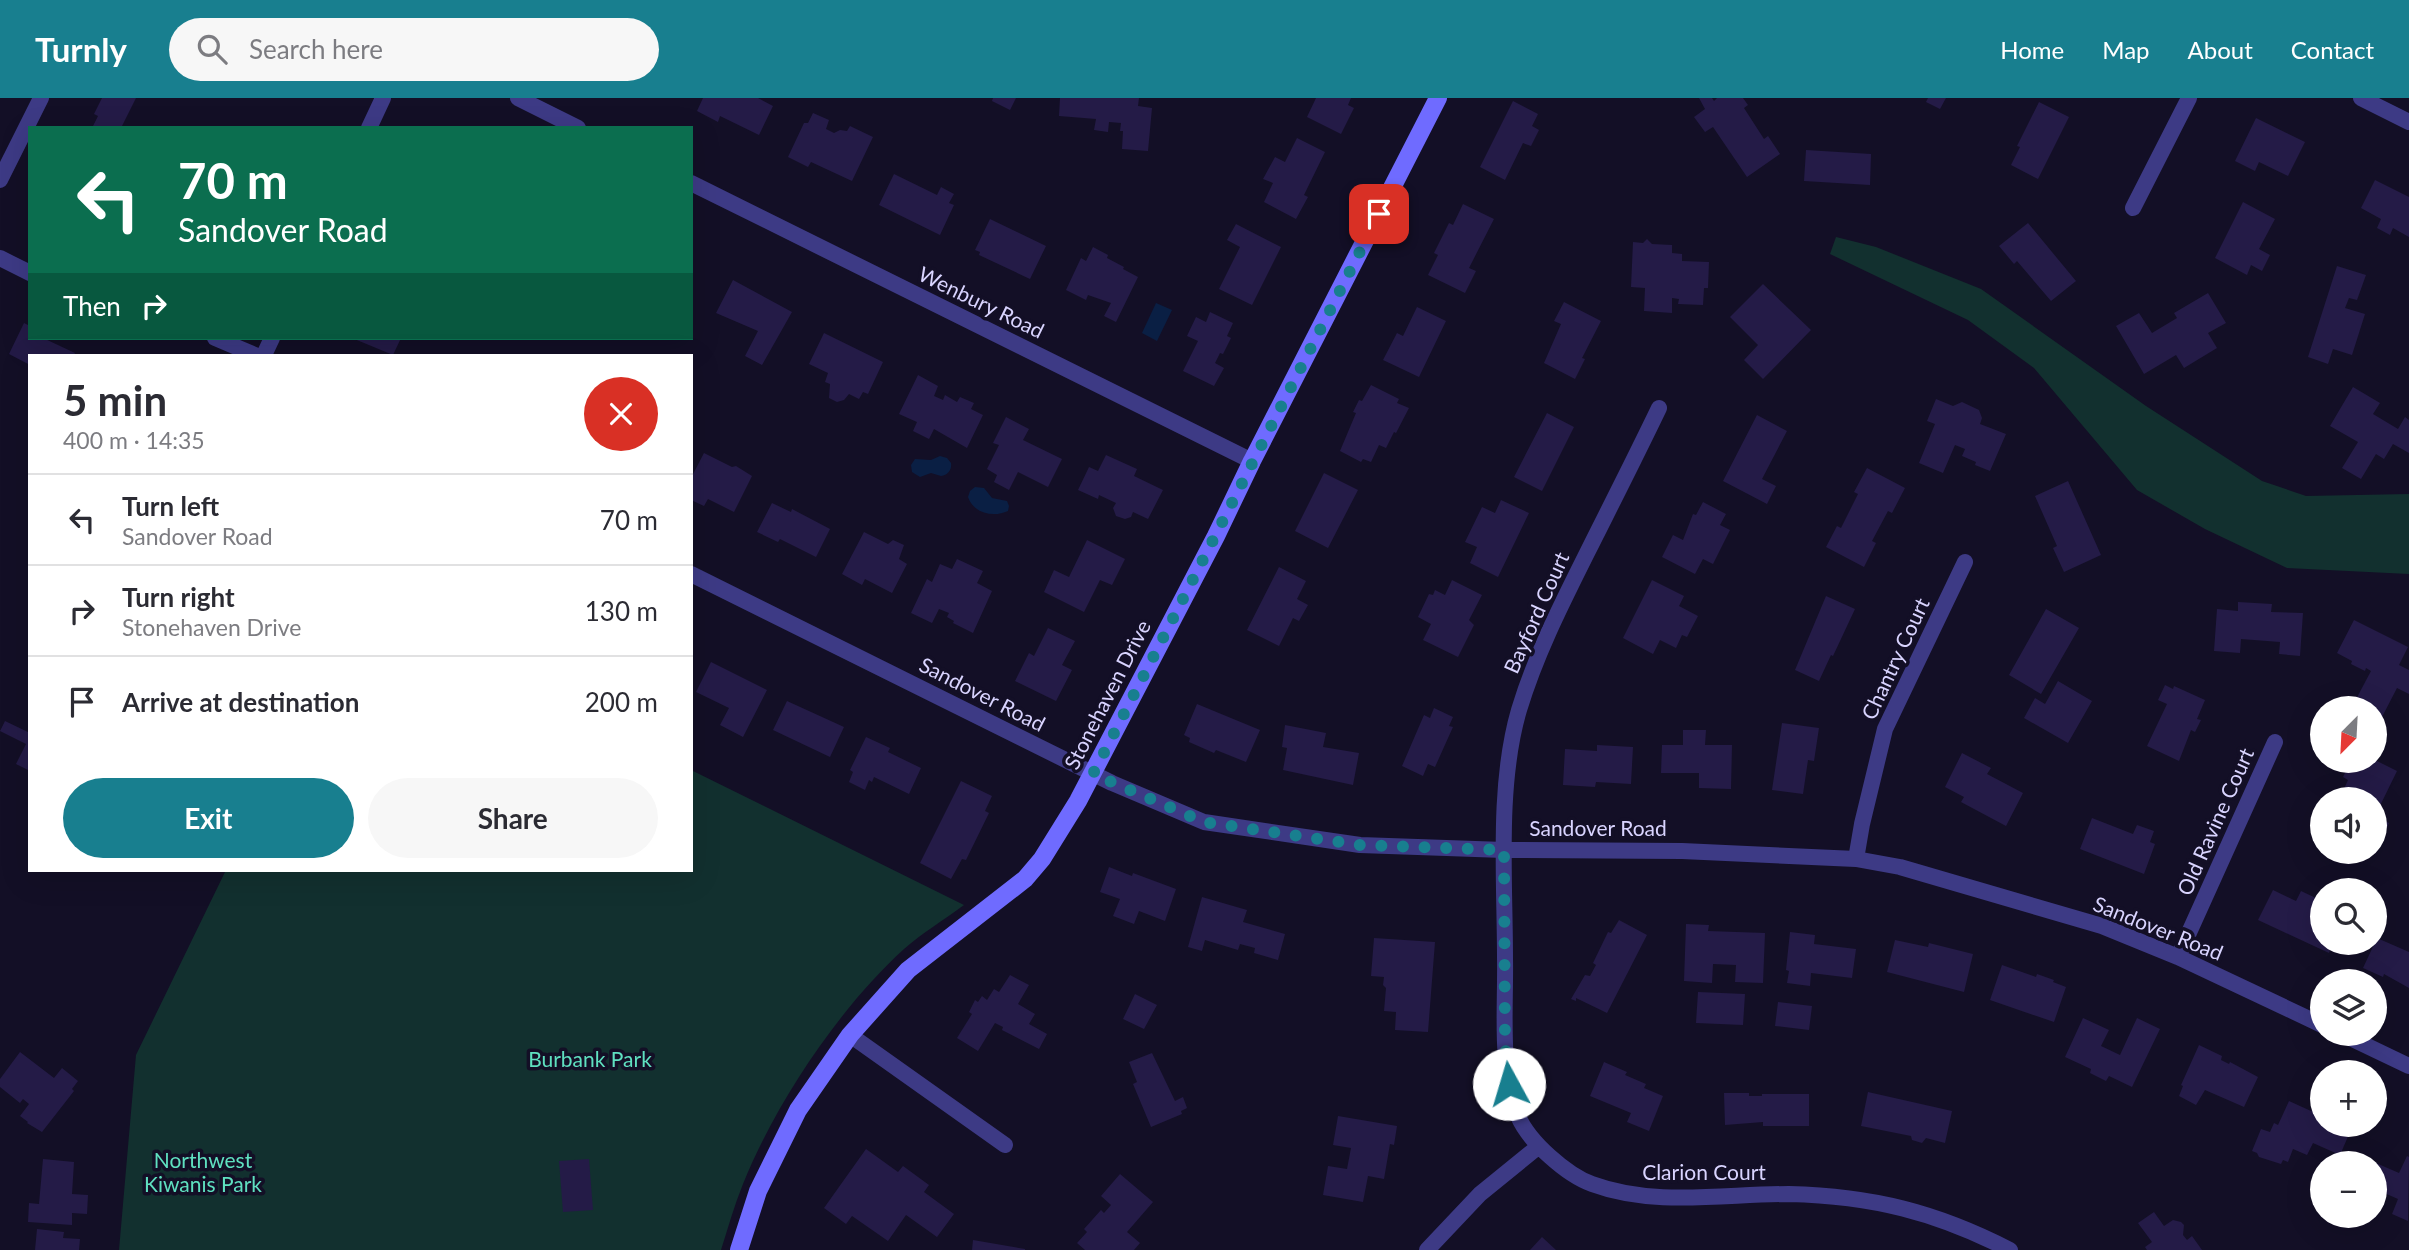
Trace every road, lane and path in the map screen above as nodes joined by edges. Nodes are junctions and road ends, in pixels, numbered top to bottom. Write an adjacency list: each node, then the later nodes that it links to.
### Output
1 (41, 98): 10 (street)
2 (383, 98): 8 (street)
3 (518, 98): 9 (street)
4 (1438, 98): 18 (street, Stonehaven Drive)
5 (2189, 98): 12 (street)
6 (2361, 98): 7 (street)
7 (2409, 122)
8 (370, 126)
9 (575, 126)
10 (0, 180)
11 (693, 184): 18 (street, Wenbury Road)
12 (2133, 208)
13 (0, 258): 14 (street)
14 (28, 272)
15 (220, 340): 16 (street)
16 (254, 354)
17 (1660, 408): 23 (street, Bayford Court)
18 (1252, 461): 22 (street, Stonehaven Drive)
19 (1965, 562): 24 (street, Chantry Court)
20 (693, 574): 22 (street, Sandover Road)
21 (2275, 742): 25 (street, Old Ravine Court)
22 (1093, 774): 23 (street, Sandover Road); 27 (street, Stonehaven Drive)
23 (1504, 850): 24 (street, Sandover Road); 31 (street, Clarion Court)
24 (1856, 859): 25 (street, Sandover Road)
25 (2178, 957): 26 (street, Sandover Road)
26 (2310, 1019)
27 (850, 1035): 30 (street); 32 (street, Stonehaven Drive)
28 (2367, 1046): 29 (street)
29 (2409, 1066)
30 (1005, 1145)
31 (1539, 1146): 33 (street); 34 (street, Clarion Court)
32 (739, 1250)
33 (1427, 1250)
34 (2010, 1250)

